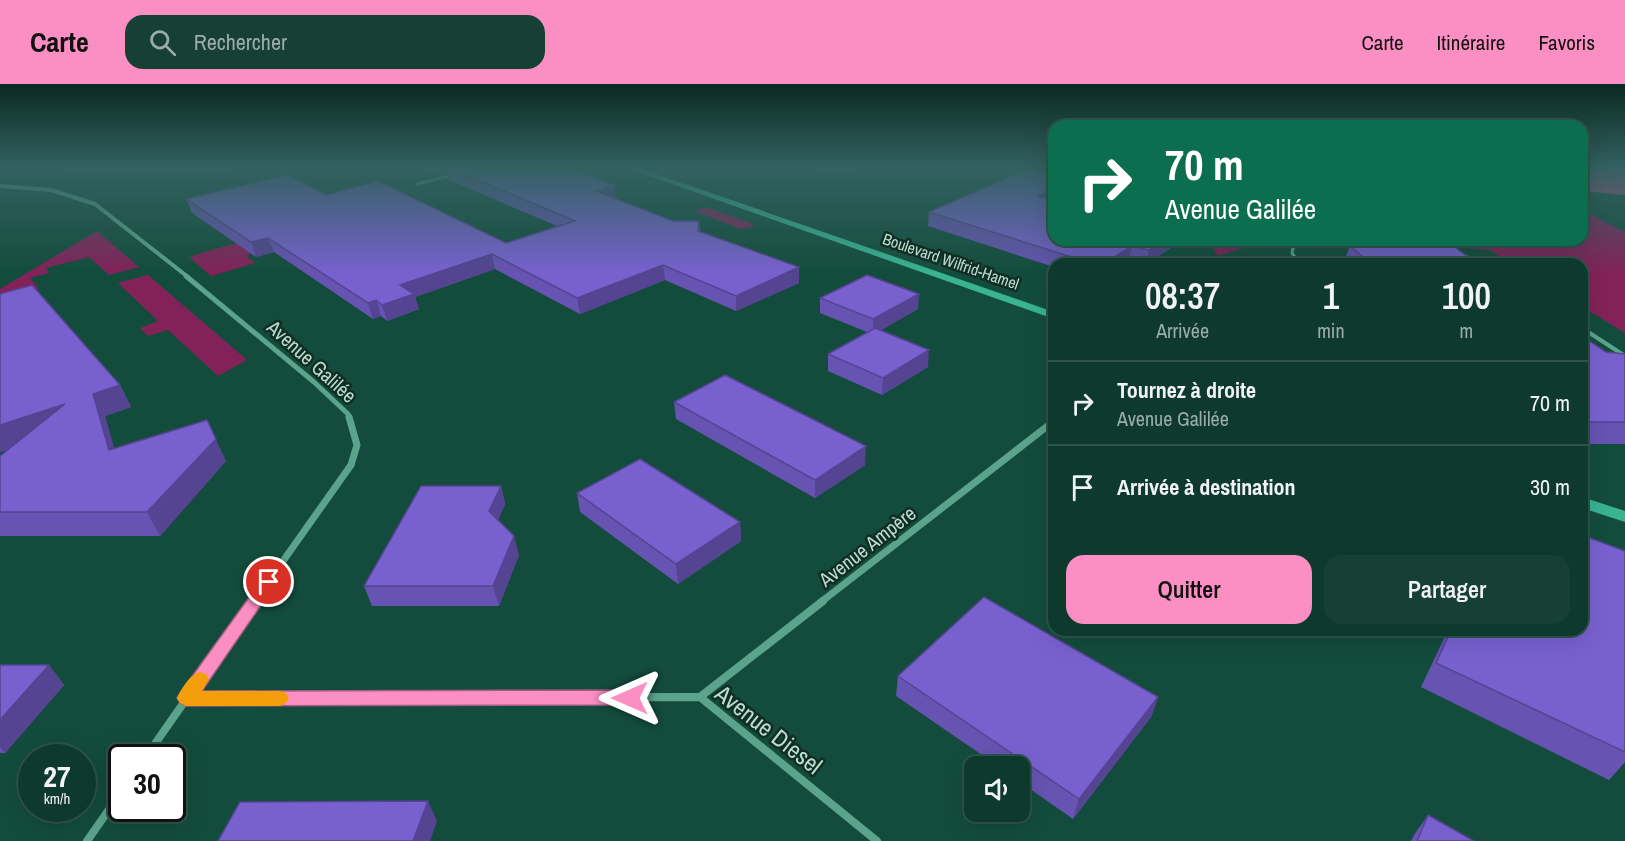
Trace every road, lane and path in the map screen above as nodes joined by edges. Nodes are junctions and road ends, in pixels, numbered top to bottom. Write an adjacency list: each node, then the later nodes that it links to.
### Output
1 (93, 203): 11 (street, Avenue Galilée)
2 (732, 203): 5 (main road, Boulevard Wilfrid-Hamel)
3 (1440, 246): 4 (lane)
4 (1470, 258)
5 (1048, 314)
6 (1588, 332): 7 (lane)
7 (1625, 356)
8 (1048, 426): 12 (street, Avenue Ampère)
9 (1588, 504): 10 (main road)
10 (1625, 517)
11 (186, 698): 12 (street, Avenue Diesel); 13 (street, Avenue Galilée)
12 (699, 698): 16 (street, Avenue Diesel)
13 (155, 744)
14 (108, 811): 15 (street)
15 (87, 841)
16 (877, 841)

